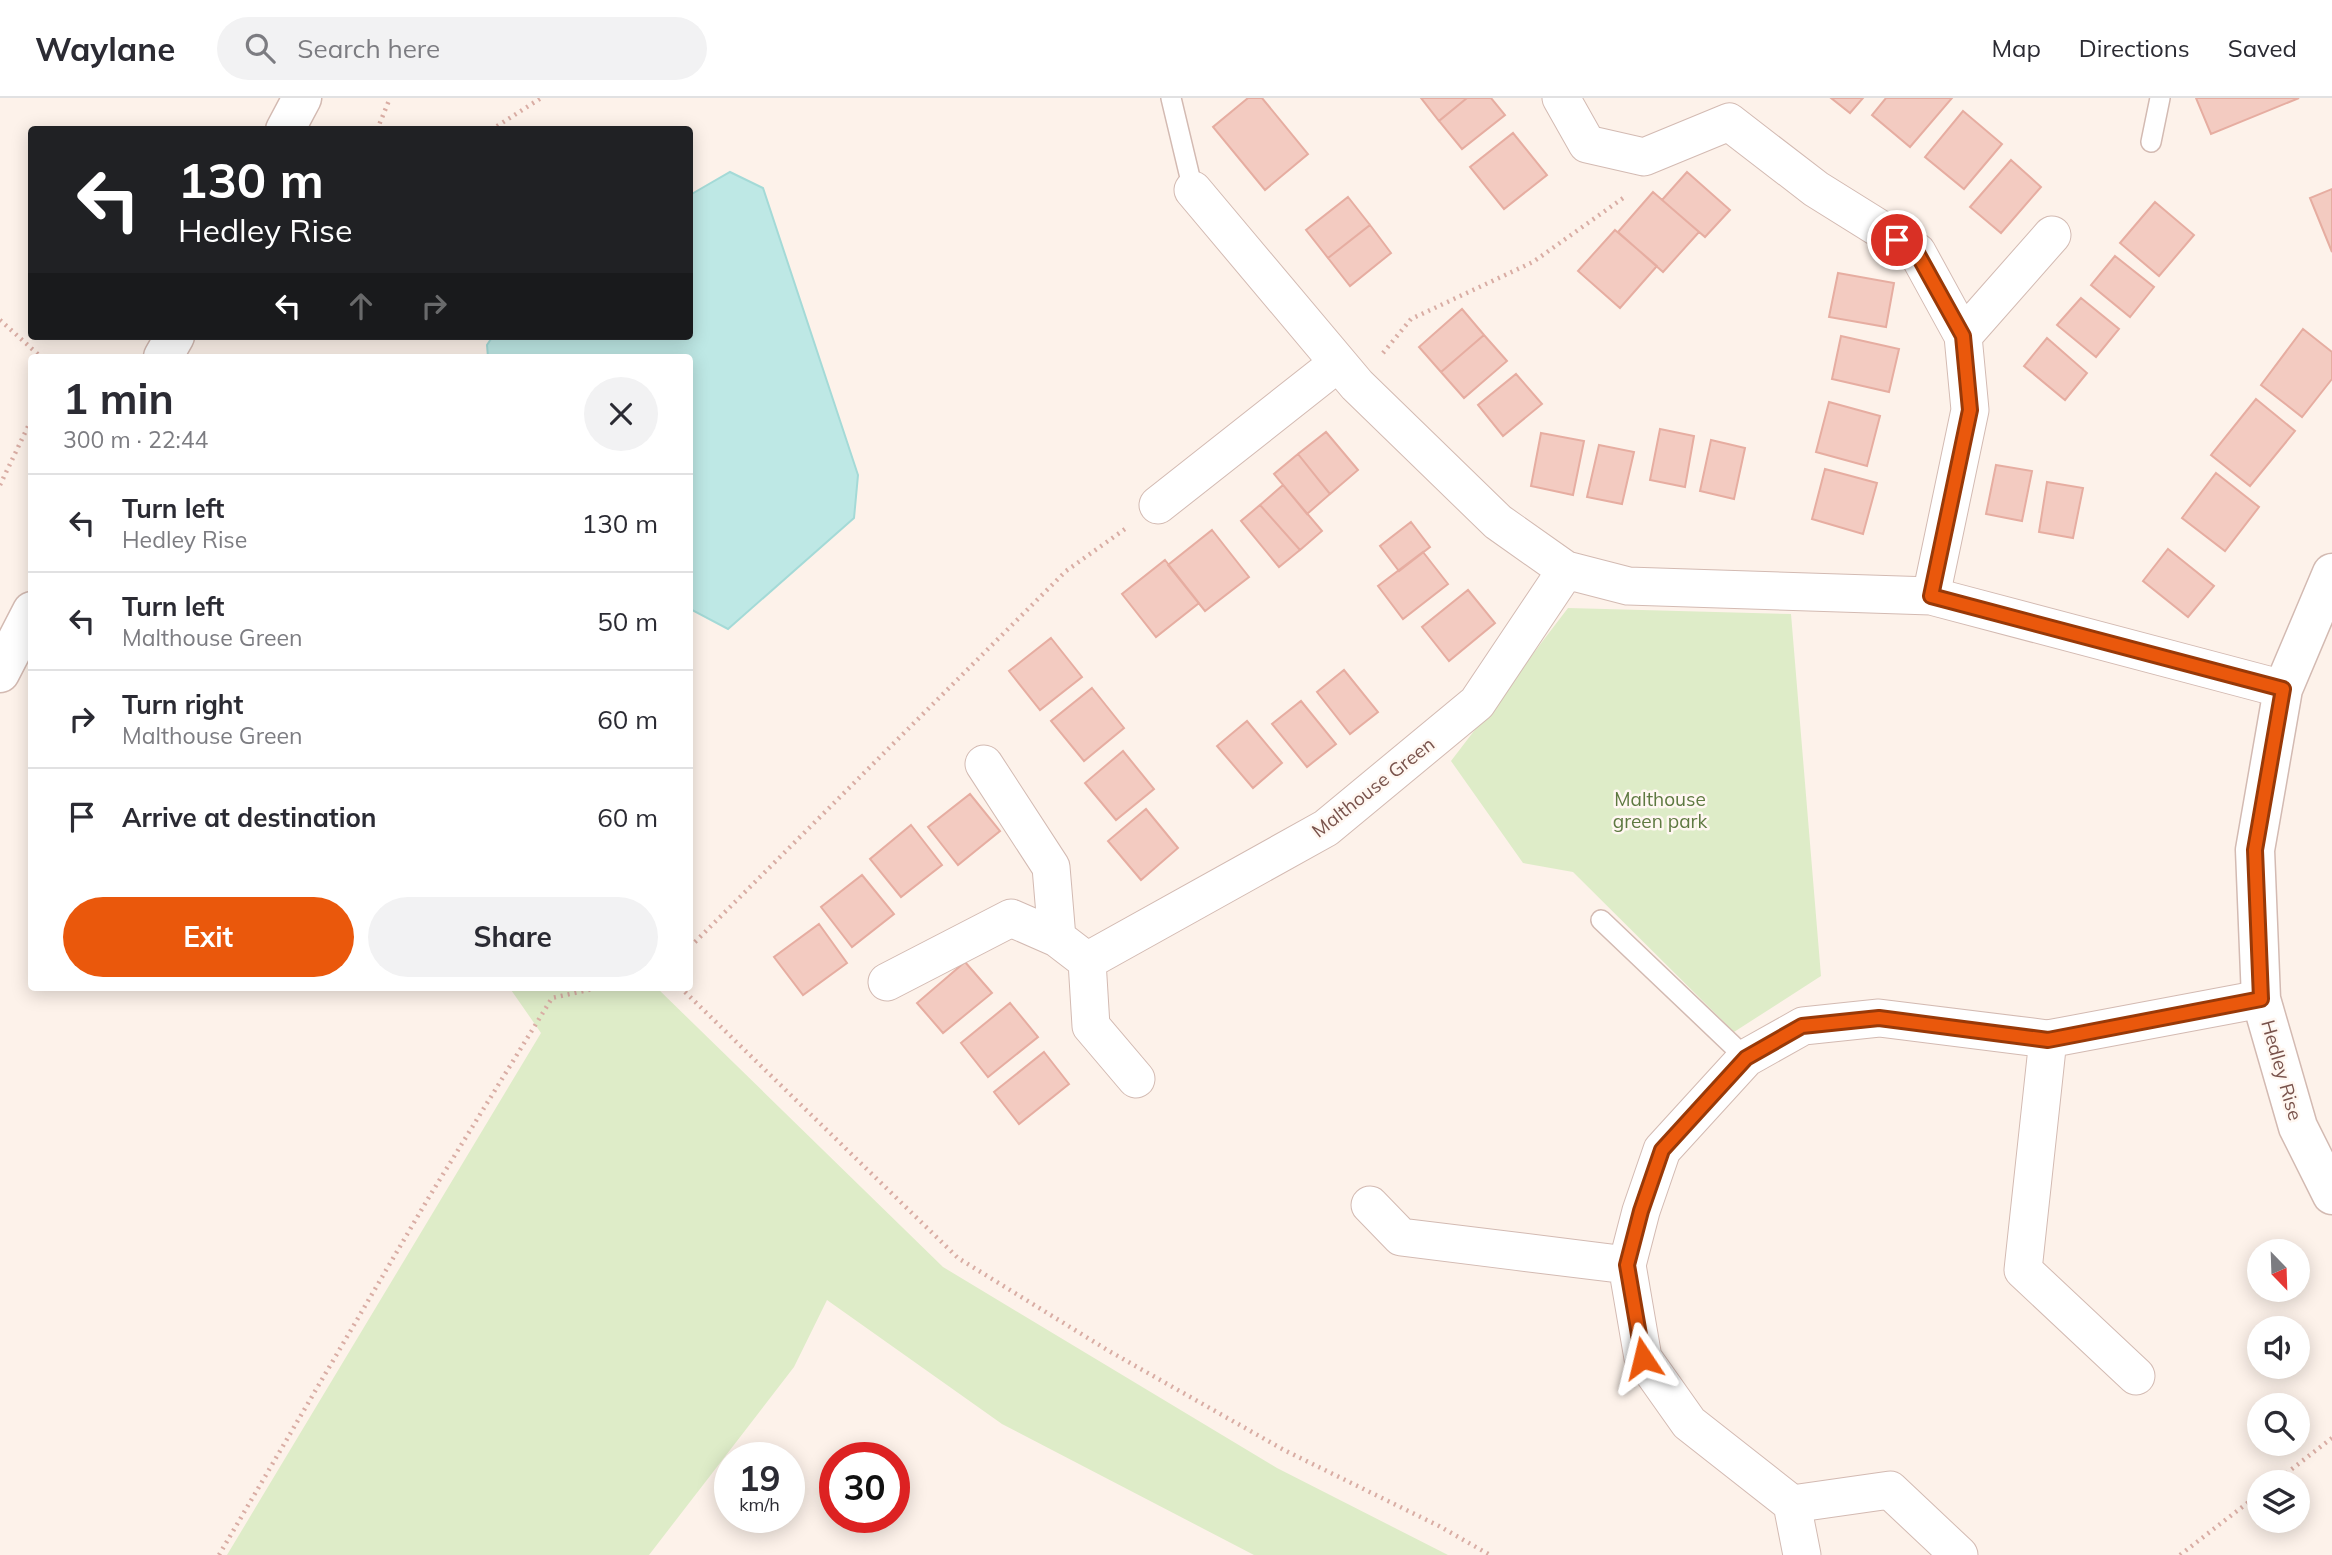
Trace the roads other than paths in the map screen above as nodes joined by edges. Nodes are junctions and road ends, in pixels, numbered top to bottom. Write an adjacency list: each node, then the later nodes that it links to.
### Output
1 (302, 98): 6 (street)
2 (1171, 98): 8 (lane)
3 (1561, 98): 5 (street)
4 (2160, 98): 7 (lane)
5 (1733, 110): 10 (street)
6 (287, 126)
7 (2151, 142)
8 (1193, 190): 11 (street)
9 (2052, 235): 10 (street)
10 (1963, 336): 15 (street)
11 (1347, 374): 12 (street); 13 (street)
12 (1158, 505)
13 (1566, 570): 15 (street); 22 (street, Malthouse Green)
14 (2332, 573): 18 (street, Hedley Rise)
15 (1931, 596): 18 (street)
16 (28, 619): 17 (street)
17 (0, 673)
18 (2283, 689): 24 (street, Hedley Rise)
19 (984, 764): 21 (street)
20 (1601, 920): 26 (lane)
21 (1057, 938): 22 (street); 23 (street)
22 (1087, 961): 27 (street)
23 (887, 982)
24 (2261, 999): 25 (street); 28 (street, Hedley Rise)
25 (2048, 1040): 26 (street); 31 (street)
26 (1746, 1058): 30 (street)
27 (1136, 1079)
28 (2332, 1195)
29 (1370, 1205): 30 (street)
30 (1627, 1265): 32 (street)
31 (2136, 1376)
32 (1792, 1504): 33 (street); 34 (street)
33 (1802, 1555)
34 (1959, 1555)

